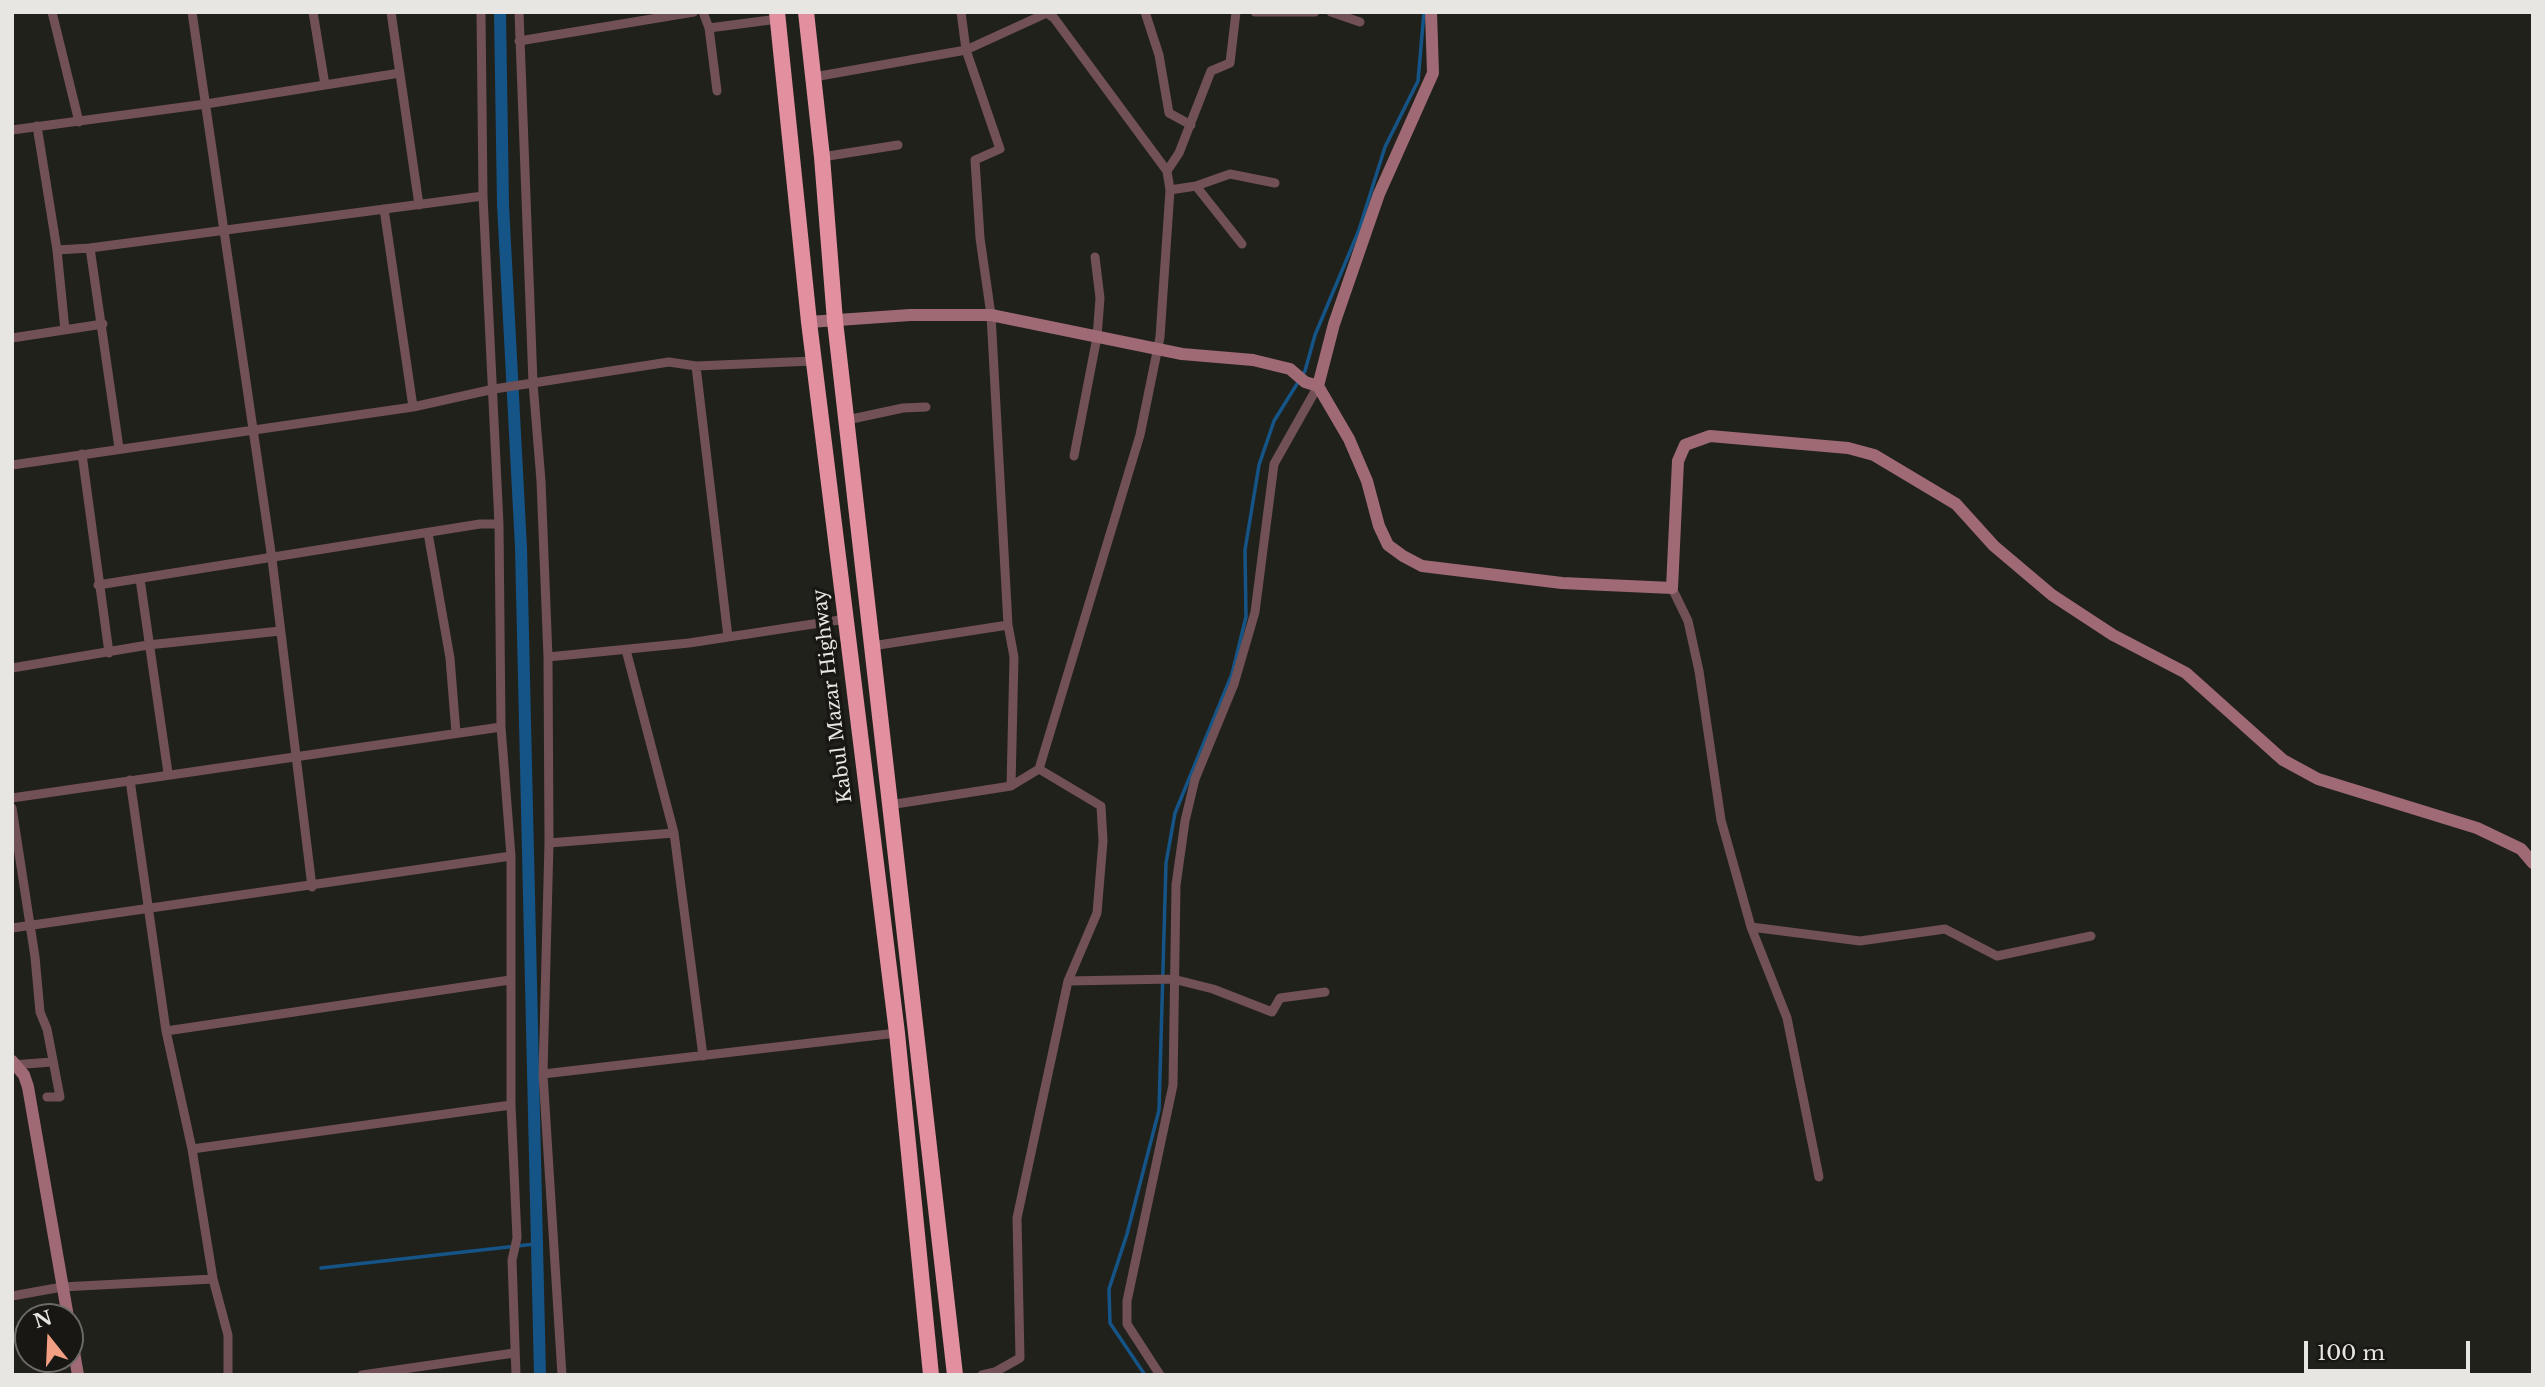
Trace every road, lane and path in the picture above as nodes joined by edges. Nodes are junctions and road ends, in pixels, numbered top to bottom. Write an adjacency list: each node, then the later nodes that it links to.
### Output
1 (52, 12): 28 (street)
2 (193, 12): 27 (street)
3 (313, 12): 25 (street)
4 (391, 12): 23 (street)
5 (481, 12): 38 (street)
6 (519, 12): 21 (street)
7 (694, 12): 21 (street)
8 (703, 12): 20 (street)
9 (806, 12): 24 (highway)
10 (961, 12): 22 (street)
11 (1145, 12): 29 (street)
12 (1236, 12): 29 (street)
13 (1255, 12): 14 (street)
14 (1315, 12)
15 (1331, 12): 19 (street)
16 (1431, 12): 57 (street)
17 (1047, 13): 22 (street); 34 (street)
18 (777, 16): 20 (street); 47 (highway, Kabul Mazar Highway)
19 (1360, 22)
20 (709, 28): 26 (street)
21 (519, 41): 56 (street)
22 (966, 50): 24 (street); 46 (street)
23 (400, 73): 25 (street); 39 (street)
24 (814, 77): 33 (highway)
25 (325, 85): 27 (street)
26 (717, 91)
27 (206, 104): 28 (street); 41 (street)
28 (79, 122): 30 (street)
29 (1191, 125): 34 (street)
30 (37, 126): 31 (street); 44 (street)
31 (12, 130)
32 (898, 145): 33 (street)
33 (822, 157): 48 (highway)
34 (1167, 171): 37 (street)
35 (1275, 183): 36 (street)
36 (1196, 186): 37 (street); 42 (street)
37 (1170, 190): 53 (street)
38 (483, 196): 39 (street); 58 (street)
39 (419, 205): 40 (street)
40 (384, 209): 41 (street); 59 (street)
41 (225, 232): 43 (street); 62 (street)
42 (1242, 244)
43 (90, 248): 44 (street); 49 (street)
44 (57, 250): 50 (street)
45 (1095, 257): 51 (street)
46 (991, 315): 48 (street); 51 (street); 74 (street)
47 (809, 321): 48 (street); 54 (highway, Kabul Mazar Highway)
48 (835, 321): 61 (highway)
49 (103, 324): 50 (street); 63 (street)
50 (65, 330): 52 (street)
51 (1097, 337): 53 (street); 65 (street)
52 (12, 338)
53 (1158, 348): 57 (street); 86 (street)
54 (813, 360): 55 (street); 73 (highway, Kabul Mazar Highway)
55 (696, 366): 56 (street); 76 (street)
56 (533, 383): 58 (street); 81 (street)
57 (1318, 386): 72 (street); 103 (street)
58 (495, 389): 59 (street); 67 (street)
59 (413, 407): 62 (street)
60 (926, 407): 61 (street)
61 (847, 420): 78 (highway)
62 (253, 430): 63 (street); 69 (street)
63 (119, 449): 64 (street)
64 (82, 454): 66 (street); 71 (street)
65 (1074, 456)
66 (12, 465)
67 (499, 524): 68 (street); 83 (street)
68 (428, 533): 69 (street); 84 (street)
69 (272, 559): 70 (street); 75 (street)
70 (140, 579): 71 (street); 77 (street)
71 (98, 585): 80 (street)
72 (1672, 588): 96 (street); 100 (street)
73 (846, 619): 76 (street); 108 (highway, Kabul Mazar Highway)
74 (1008, 625): 78 (street); 89 (street)
75 (280, 631): 77 (street); 85 (street)
76 (728, 637): 79 (street)
77 (148, 645): 80 (street); 87 (street)
78 (872, 646): 91 (highway)
79 (626, 650): 81 (street); 93 (street)
80 (109, 653): 82 (street)
81 (548, 657): 94 (street)
82 (12, 668)
83 (501, 727): 84 (street); 95 (street)
84 (456, 733): 85 (street)
85 (296, 755): 87 (street); 97 (street)
86 (1039, 769): 89 (street); 105 (street)
87 (168, 773): 88 (street)
88 (130, 780): 90 (street); 98 (street)
89 (1011, 786): 91 (street)
90 (12, 798)
91 (889, 805): 127 (highway)
92 (12, 808): 99 (street)
93 (674, 833): 94 (street); 109 (street)
94 (549, 843): 112 (street)
95 (511, 856): 97 (street); 104 (street)
96 (2533, 863)
97 (312, 887): 98 (street)
98 (148, 908): 99 (street); 107 (street)
99 (30, 927): 101 (street); 110 (street)
100 (1751, 927): 102 (street); 116 (street)
101 (12, 928)
102 (2091, 936)
103 (1167, 979): 105 (street); 106 (street); 129 (street)
104 (510, 980): 107 (street); 114 (street)
105 (1068, 981): 128 (street)
106 (1325, 992)
107 (166, 1031): 115 (street)
108 (897, 1032): 109 (street); 126 (highway, Kabul Mazar Highway)
109 (702, 1056): 112 (street)
110 (52, 1062): 111 (street); 113 (street)
111 (13, 1064): 118 (street)
112 (543, 1074): 125 (street)
113 (47, 1097)
114 (511, 1105): 115 (street); 121 (street)
115 (192, 1149): 117 (street)
116 (1819, 1177)
117 (213, 1279): 118 (street); 122 (street)
118 (62, 1287): 119 (street); 120 (street)
119 (12, 1296)
120 (65, 1303)
121 (514, 1353): 123 (street); 124 (street)
122 (228, 1375)
123 (362, 1375)
124 (516, 1375)
125 (562, 1375)
126 (931, 1375)
127 (955, 1375)
128 (982, 1375)
129 (1160, 1375)

